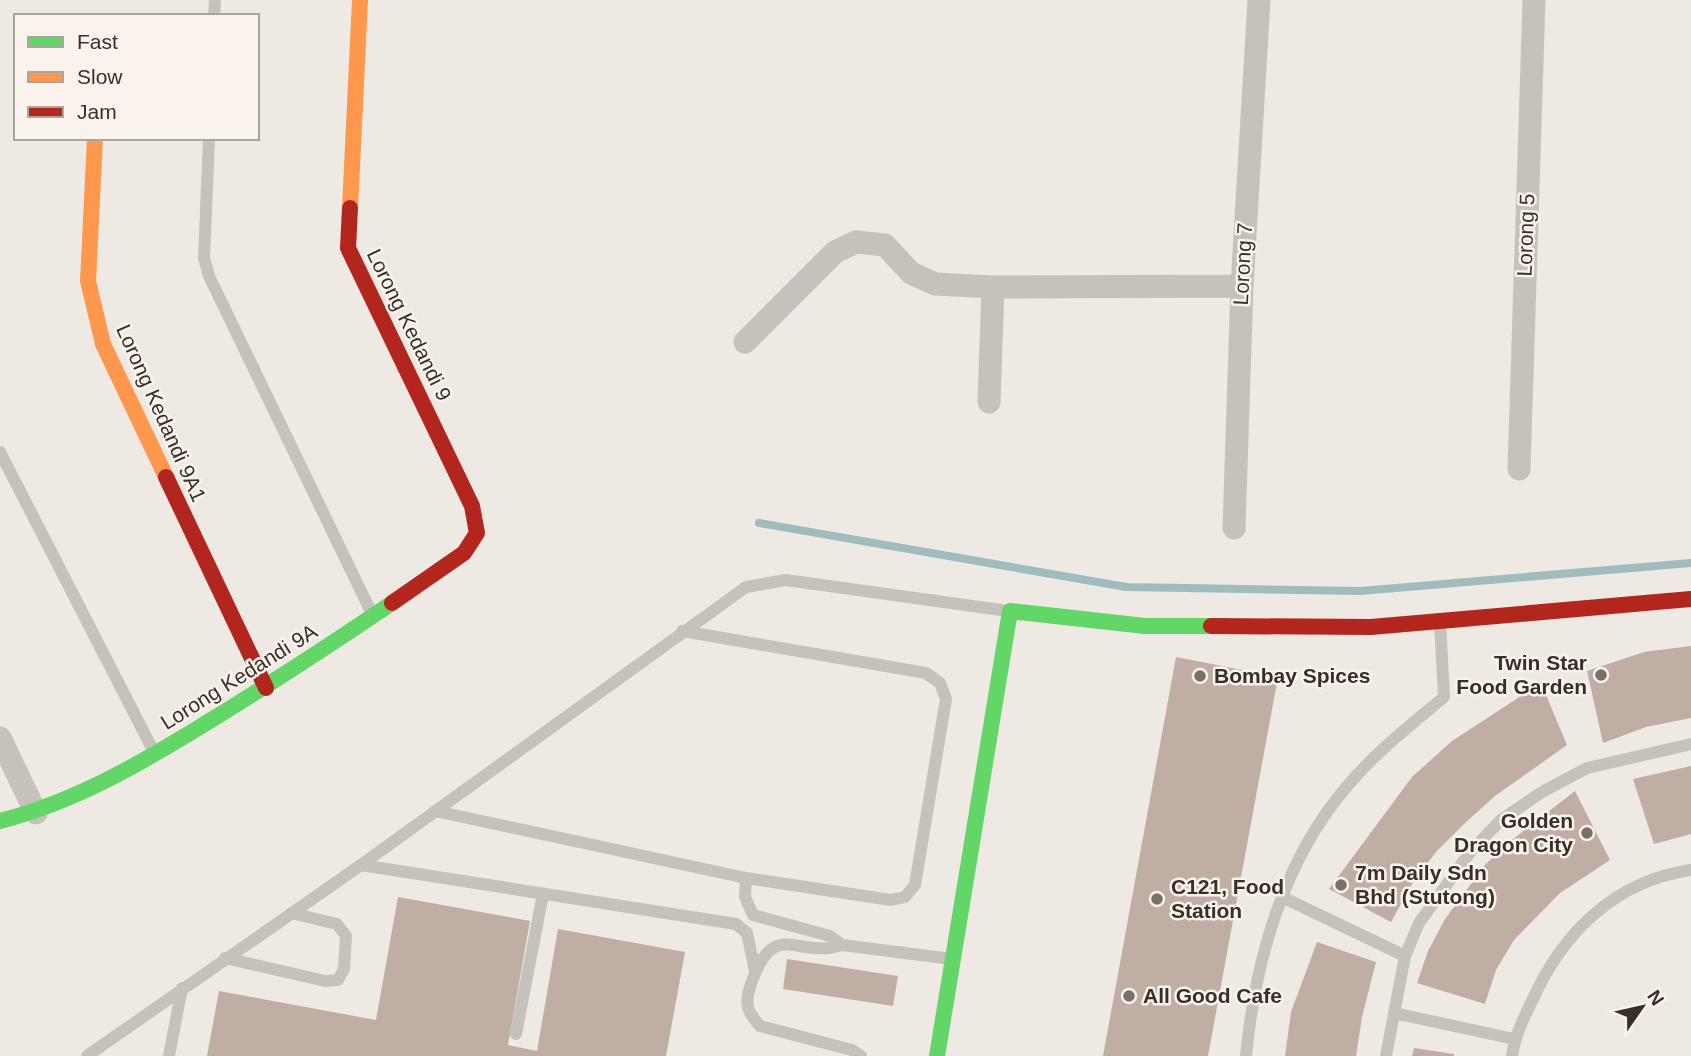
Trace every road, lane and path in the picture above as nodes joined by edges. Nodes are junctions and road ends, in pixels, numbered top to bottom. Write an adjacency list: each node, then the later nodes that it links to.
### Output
1 (360, 0): 13 (street, Lorong Kedandi 9)
2 (1259, 0): 6 (street, Lorong 7)
3 (1534, 0): 11 (street, Lorong 5)
4 (95, 140): 19 (street, Lorong Kedandi 9A1)
5 (209, 140): 16 (lane)
6 (1241, 286): 7 (street); 12 (street, Lorong 7)
7 (993, 287): 8 (street); 9 (street)
8 (745, 342)
9 (989, 402)
10 (0, 452): 22 (lane)
11 (1519, 469)
12 (1234, 528)
13 (477, 533): 16 (street, Lorong Kedandi 9A)
14 (1691, 599): 17 (street)
15 (1010, 611): 17 (street); 18 (lane); 35 (street)
16 (373, 616): 19 (street, Lorong Kedandi 9A)
17 (1440, 621): 30 (lane)
18 (682, 631): 23 (lane); 28 (lane)
19 (266, 688): 22 (street, Lorong Kedandi 9A)
20 (0, 738): 24 (street)
21 (1691, 744): 33 (lane)
22 (155, 754): 24 (street, Lorong Kedandi 9A)
23 (435, 811): 26 (lane); 28 (lane)
24 (36, 813): 25 (street, Lorong Kedandi 9A)
25 (0, 821)
26 (361, 865): 29 (lane); 31 (lane)
27 (1691, 870): 40 (lane)
28 (746, 878): 32 (lane)
29 (543, 894): 36 (lane); 39 (lane)
30 (1282, 897): 33 (lane); 45 (lane)
31 (291, 913): 34 (lane); 34 (lane)
32 (842, 945): 35 (lane); 36 (lane)
33 (1405, 956): 38 (lane)
34 (225, 958): 37 (lane)
35 (952, 959): 44 (street)
36 (755, 971): 43 (lane)
37 (182, 988): 41 (lane); 42 (lane)
38 (1394, 1013): 40 (lane); 46 (lane)
39 (516, 1034)
40 (1514, 1040): 47 (lane)
41 (87, 1056)
42 (169, 1056)
43 (861, 1056)
44 (936, 1056)
45 (1246, 1056)
46 (1386, 1056)
47 (1512, 1056)

